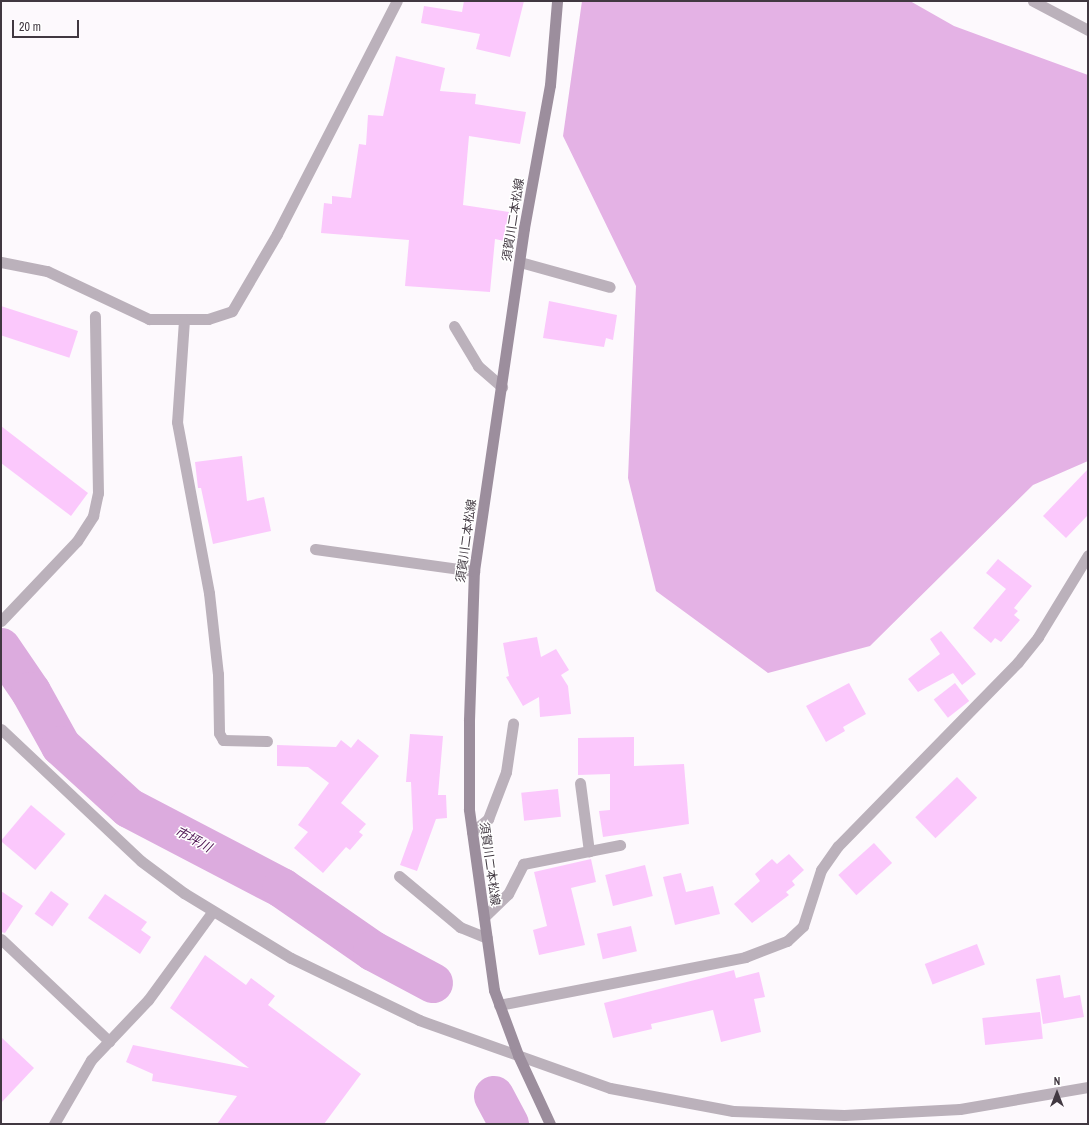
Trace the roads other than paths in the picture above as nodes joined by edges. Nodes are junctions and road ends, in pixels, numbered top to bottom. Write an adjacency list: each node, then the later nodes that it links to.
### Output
1 (397, 1): 9 (street)
2 (557, 1): 6 (main road, 須賀川二本松線)
3 (1033, 1): 4 (street)
4 (1088, 30)
5 (1, 262): 9 (street)
6 (520, 262): 7 (street); 11 (main road, 須賀川二本松線)
7 (610, 287)
8 (95, 316): 15 (street)
9 (184, 320): 18 (street)
10 (454, 326): 11 (street)
11 (502, 386): 14 (main road, 須賀川二本松線)
12 (315, 549): 14 (street)
13 (1088, 555): 28 (street)
14 (474, 571): 20 (main road, 須賀川二本松線)
15 (1, 622)
16 (513, 724): 20 (street)
17 (1, 729): 24 (street)
18 (267, 741)
19 (580, 783): 22 (street)
20 (472, 832): 25 (main road, 須賀川二本松線)
21 (620, 845): 22 (street)
22 (589, 851): 25 (street)
23 (399, 876): 26 (street)
24 (213, 911): 29 (street); 30 (street)
25 (484, 917): 26 (main road, 須賀川二本松線)
26 (487, 938): 28 (main road, 須賀川二本松線)
27 (1, 939): 29 (street)
28 (499, 1005): 30 (main road, 須賀川二本松線)
29 (109, 1041): 32 (street)
30 (518, 1055): 31 (street); 33 (main road, 須賀川二本松線)
31 (1088, 1087)
32 (54, 1124)
33 (550, 1124)

